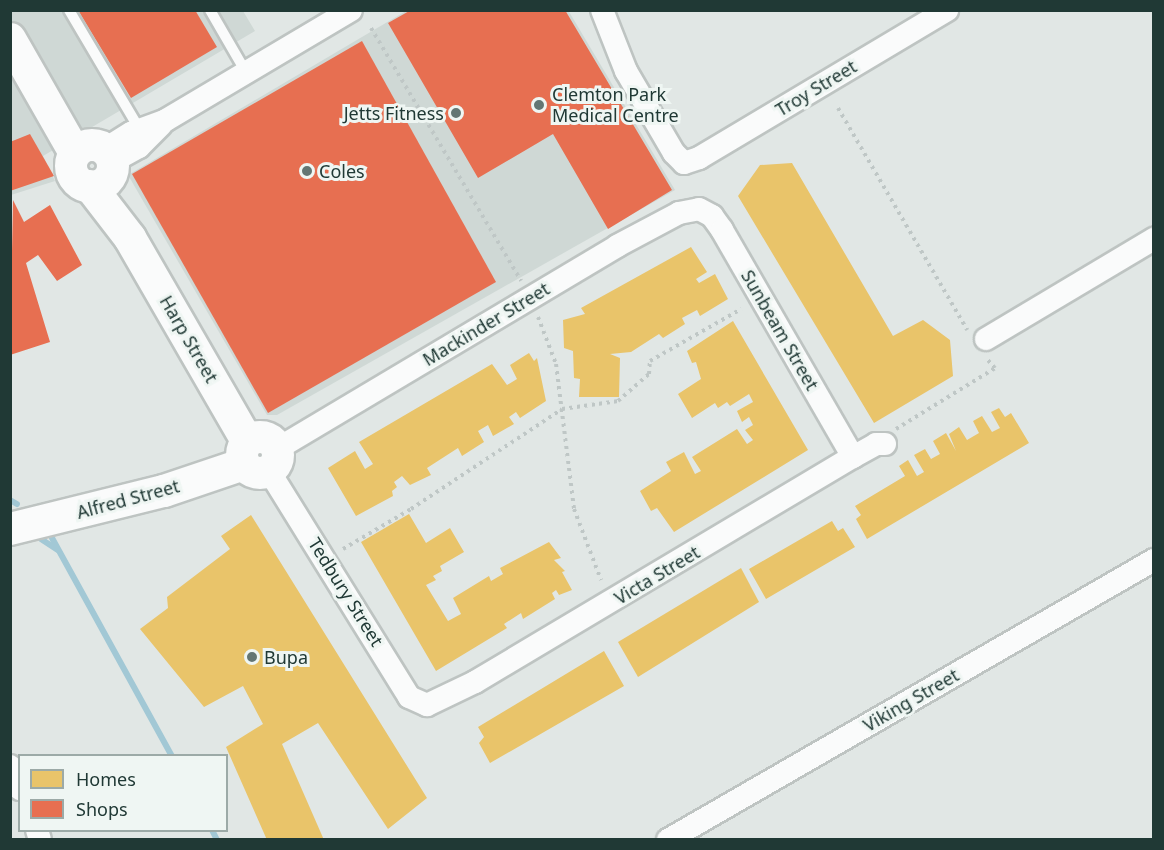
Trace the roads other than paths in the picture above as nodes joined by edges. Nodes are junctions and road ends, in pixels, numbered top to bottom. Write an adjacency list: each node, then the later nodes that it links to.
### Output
1 (69, 10): 9 (lane)
2 (210, 10): 7 (lane)
3 (351, 10): 7 (street)
4 (947, 10): 5 (street, Troy Street)
5 (607, 19)
6 (10, 39): 10 (street, Harp Street)
7 (247, 74): 8 (street)
8 (166, 120): 9 (street); 10 (street)
9 (140, 129): 10 (street)
10 (97, 162): 15 (street, Harp Street)
11 (699, 209): 15 (street, Mackinder Street); 16 (street, Sunbeam Street)
12 (1154, 239): 13 (street)
13 (986, 339)
14 (887, 439): 16 (street, Victa Street)
15 (259, 456): 17 (street, Alfred Street); 19 (street, Tedbury Street)
16 (853, 458): 19 (street, Victa Street)
17 (10, 530)
18 (1154, 560): 22 (street, Viking Street)
19 (427, 705)
20 (10, 766): 21 (street)
21 (18, 784)
22 (668, 840)

